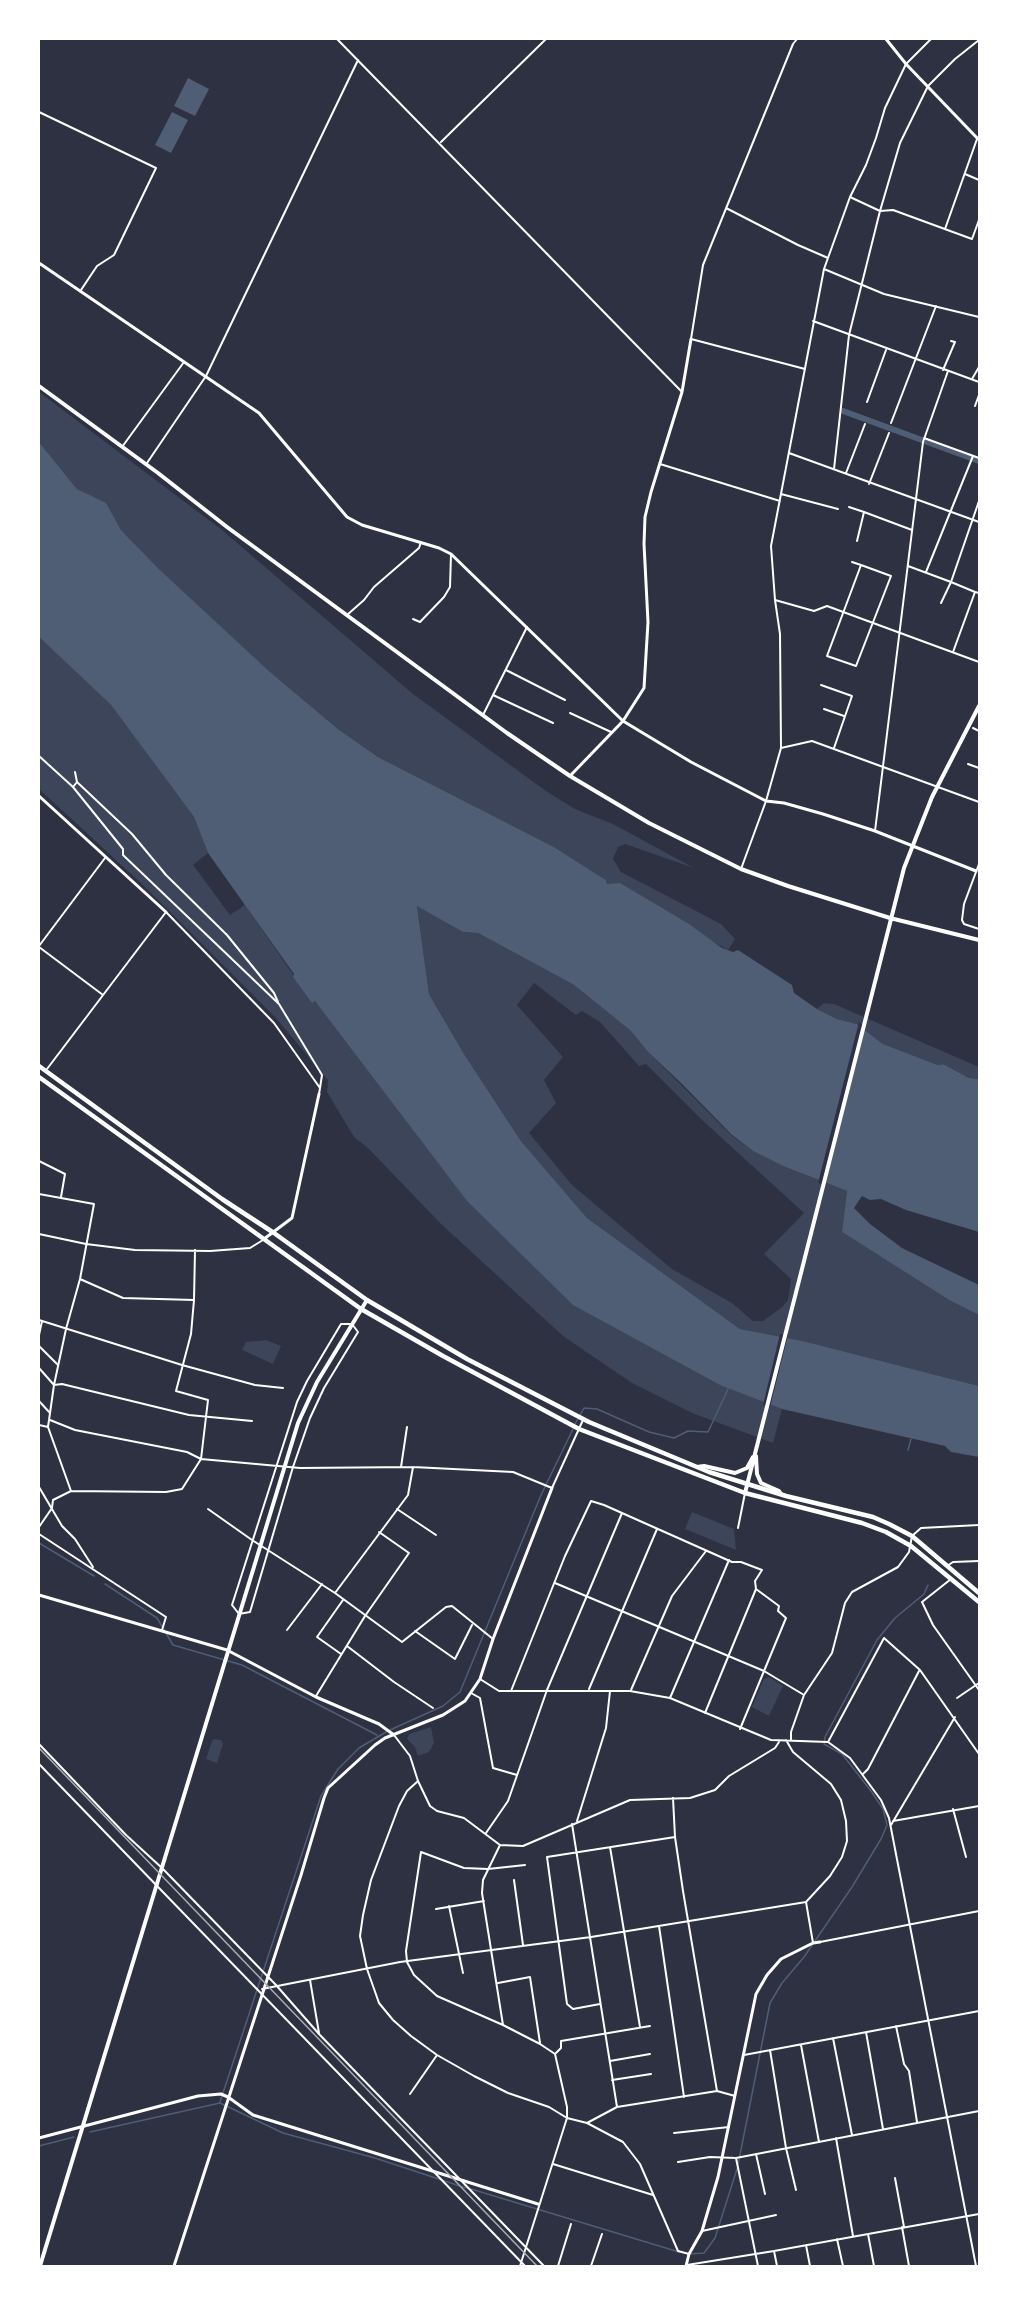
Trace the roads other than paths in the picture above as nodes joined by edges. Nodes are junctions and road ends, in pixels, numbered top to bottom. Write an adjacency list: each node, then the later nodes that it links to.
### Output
1 (337, 39): 7 (street)
2 (546, 39): 12 (street)
3 (797, 39): 16 (street)
4 (885, 39): 8 (street)
5 (931, 39): 8 (street)
6 (979, 40): 9 (street)
7 (358, 60): 12 (street); 38 (street)
8 (906, 64): 9 (street); 15 (street)
9 (928, 86): 11 (street); 17 (street)
10 (39, 112): 24 (street)
11 (978, 139): 13 (street)
12 (440, 143): 42 (street)
13 (965, 174): 14 (street); 19 (street)
14 (979, 180)
15 (850, 197): 17 (street); 20 (street)
16 (726, 208): 20 (street); 29 (street)
17 (880, 211): 19 (street); 23 (street)
18 (979, 220): 19 (street)
19 (945, 229)
20 (828, 258): 22 (street)
21 (39, 263): 24 (street)
22 (824, 269): 23 (street); 27 (street)
23 (862, 286): 25 (street); 28 (street)
24 (81, 291): 33 (street)
25 (936, 306): 26 (street); 32 (street)
26 (979, 317)
27 (813, 321): 28 (street); 35 (street)
28 (849, 335): 31 (street); 56 (street)
29 (691, 339): 35 (street); 42 (street)
30 (951, 341): 36 (street)
31 (886, 350): 32 (street); 44 (street)
32 (915, 359): 36 (street); 47 (street)
33 (184, 361): 38 (street); 50 (street)
34 (979, 367): 39 (street)
35 (805, 369): 51 (street)
36 (943, 370): 37 (street)
37 (948, 371): 39 (street); 49 (street)
38 (206, 376): 54 (street); 71 (street)
39 (972, 379): 40 (street)
40 (979, 382)
41 (39, 386): 50 (main road)
42 (682, 392): 55 (street)
43 (979, 395): 45 (street)
44 (867, 402)
45 (975, 406)
46 (865, 423): 57 (street)
47 (891, 423)
48 (889, 433): 58 (street)
49 (924, 438): 52 (street); 60 (street)
50 (122, 447): 54 (main road)
51 (789, 453): 56 (street); 59 (street)
52 (973, 456): 53 (street); 66 (street)
53 (979, 458)
54 (146, 464): 83 (main road)
55 (660, 464): 61 (street); 99 (street)
56 (834, 468): 57 (street)
57 (846, 473): 58 (street)
58 (868, 484): 60 (street)
59 (781, 494): 61 (street); 64 (street)
60 (916, 500): 66 (street); 69 (street)
61 (780, 501): 80 (street)
62 (979, 501): 67 (street)
63 (849, 507): 65 (street)
64 (838, 509)
65 (864, 512): 69 (street); 70 (street)
66 (951, 512): 67 (street); 76 (street)
67 (971, 519): 68 (street); 77 (street)
68 (979, 522)
69 (912, 530): 75 (street)
70 (857, 541)
71 (422, 542): 72 (street); 83 (street)
72 (451, 554): 84 (street); 86 (street)
73 (852, 562): 74 (street)
74 (861, 565): 82 (street); 85 (street)
75 (908, 566): 76 (street); 87 (street)
76 (926, 572): 77 (street)
77 (951, 582): 78 (street); 81 (street)
78 (975, 592): 79 (street); 88 (street)
79 (979, 593)
80 (775, 600): 82 (street); 104 (street)
81 (941, 603)
82 (843, 612): 85 (street); 85 (street)
83 (347, 615): 97 (main road)
84 (413, 619)
85 (874, 622): 87 (street)
86 (527, 627): 90 (street); 99 (street)
87 (901, 633): 88 (street); 108 (street)
88 (953, 652): 89 (street)
89 (979, 662)
90 (506, 670): 92 (street); 93 (street)
91 (821, 685): 98 (street)
92 (493, 695): 97 (street); 100 (street)
93 (565, 700)
94 (979, 706): 123 (main road)
95 (824, 709): 98 (street)
96 (570, 713): 103 (street)
97 (483, 715): 111 (main road)
98 (845, 717): 105 (street)
99 (623, 721): 103 (street); 115 (street)
100 (553, 723)
101 (973, 728): 102 (street)
102 (979, 731)
103 (612, 732): 111 (street)
104 (781, 748): 105 (street); 115 (street)
105 (834, 748): 108 (street)
106 (39, 756): 113 (street)
107 (968, 764): 109 (street)
108 (883, 766): 116 (street); 117 (street)
109 (979, 768)
110 (75, 772): 112 (street)
111 (570, 776): 120 (main road)
112 (77, 782): 113 (street); 128 (street)
113 (73, 787): 128 (street)
114 (39, 796): 118 (street)
115 (766, 801): 117 (street); 120 (street)
116 (979, 802)
117 (875, 831): 121 (street)
118 (105, 858): 122 (street); 126 (street)
119 (979, 866): 121 (street)
120 (741, 869): 123 (main road)
121 (976, 871): 124 (street)
122 (166, 912): 127 (street); 132 (street)
123 (889, 920): 125 (main road); 166 (main road)
124 (979, 929)
125 (979, 940)
126 (39, 947): 127 (street)
127 (103, 995): 130 (street)
128 (279, 1004): 132 (street)
129 (39, 1066): 130 (highway)
130 (46, 1071): 137 (highway)
131 (39, 1077): 139 (highway)
132 (320, 1088): 133 (street)
133 (319, 1094): 137 (street)
134 (39, 1161): 136 (street)
135 (39, 1194): 136 (street)
136 (60, 1197): 140 (street)
137 (274, 1233): 139 (street); 144 (highway)
138 (39, 1234): 140 (street)
139 (264, 1239): 141 (street); 145 (highway)
140 (86, 1244): 141 (street); 142 (street)
141 (195, 1250): 143 (street)
142 (80, 1279): 143 (street); 148 (street)
143 (194, 1300): 151 (street)
144 (367, 1300): 145 (main road); 159 (highway)
145 (361, 1309): 147 (main road); 165 (highway)
146 (41, 1321): 148 (street); 149 (street)
147 (352, 1324): 168 (street); 169 (street); 210 (main road)
148 (66, 1329): 151 (street); 152 (street)
149 (39, 1335)
150 (39, 1346): 152 (street)
151 (182, 1365): 155 (street); 158 (street)
152 (58, 1366): 154 (street)
153 (39, 1368): 154 (street)
154 (54, 1385): 157 (street); 158 (street)
155 (283, 1388)
156 (39, 1401): 157 (street)
157 (50, 1413): 160 (street)
158 (206, 1416): 161 (street); 167 (street)
159 (583, 1419): 165 (street); 172 (highway)
160 (50, 1420): 163 (street); 167 (street)
161 (252, 1421)
162 (39, 1425): 163 (street)
163 (48, 1427): 176 (street)
164 (407, 1427): 170 (street)
165 (579, 1429): 175 (street); 177 (highway)
166 (756, 1452): 172 (main road); 173 (main road); 178 (main road)
167 (201, 1459): 168 (street); 176 (street)
168 (276, 1465): 169 (street); 191 (street)
169 (293, 1467): 170 (street); 193 (street)
170 (401, 1467): 171 (street)
171 (413, 1467): 175 (street); 181 (street)
172 (697, 1467): 173 (highway)
173 (747, 1485): 177 (main road); 178 (highway)
174 (39, 1487): 179 (street)
175 (552, 1488): 217 (street)
176 (71, 1491): 179 (street)
177 (746, 1493): 185 (street); 192 (highway)
178 (781, 1494): 190 (highway)
179 (52, 1508): 184 (street); 198 (street)
180 (208, 1509): 191 (street)
181 (397, 1509): 187 (street); 189 (street)
182 (622, 1513): 186 (street); 200 (street); 206 (street)
183 (979, 1525): 190 (street)
184 (39, 1527)
185 (738, 1528)
186 (657, 1529): 194 (street); 209 (street)
187 (379, 1532): 203 (street); 211 (street)
188 (39, 1534): 198 (street)
189 (436, 1535)
190 (912, 1536): 192 (street); 197 (highway)
191 (252, 1540): 193 (street); 210 (street)
192 (911, 1546): 199 (highway); 234 (street)
193 (270, 1551): 201 (street); 210 (street)
194 (706, 1551): 195 (street); 213 (street)
195 (729, 1560): 202 (street); 218 (street)
196 (979, 1561): 197 (street)
197 (947, 1566): 204 (highway)
198 (94, 1569): 215 (street)
199 (951, 1579): 208 (highway); 226 (street)
200 (554, 1582): 206 (street); 232 (street)
201 (322, 1584): 203 (street); 214 (street)
202 (756, 1589): 222 (street); 224 (street)
203 (335, 1593): 207 (street)
204 (979, 1593)
205 (39, 1595): 215 (street)
206 (588, 1596): 209 (street); 227 (street)
207 (343, 1600): 211 (street); 221 (street)
208 (979, 1602)
209 (622, 1610): 213 (street); 228 (street)
210 (240, 1612): 220 (main road)
211 (365, 1616): 216 (street); 219 (street)
212 (473, 1624): 216 (street); 216 (street); 217 (street)
213 (659, 1626): 218 (street); 231 (street)
214 (287, 1630)
215 (162, 1631): 220 (street)
216 (415, 1631)
217 (493, 1639): 225 (street)
218 (695, 1641): 222 (street); 236 (street)
219 (347, 1646): 221 (street); 238 (street)
220 (227, 1650): 235 (street); 267 (main road)
221 (341, 1654): 235 (street)
222 (729, 1656): 224 (street); 239 (street)
223 (920, 1670): 240 (street); 246 (street); 250 (street)
224 (764, 1671): 234 (street); 241 (street)
225 (480, 1679): 232 (street); 233 (street)
226 (977, 1684): 229 (street); 237 (street)
227 (547, 1690): 228 (street); 232 (street); 251 (street)
228 (588, 1690): 230 (street)
229 (979, 1690)
230 (610, 1691): 231 (street); 256 (street)
231 (630, 1691): 236 (street)
232 (510, 1692)
233 (471, 1693): 242 (street); 251 (street)
234 (804, 1695): 244 (street)
235 (316, 1696): 242 (street)
236 (670, 1698): 239 (street)
237 (957, 1698)
238 (433, 1708)
239 (705, 1713): 241 (street)
240 (955, 1717): 248 (street); 257 (street)
241 (740, 1729): 245 (street)
242 (394, 1736): 252 (street); 290 (street)
243 (786, 1740): 244 (street); 245 (street); 272 (street)
244 (791, 1740): 246 (street)
245 (780, 1741): 253 (street)
246 (828, 1742): 250 (street)
247 (39, 1744): 267 (street)
248 (979, 1754)
249 (39, 1764): 270 (street)
250 (863, 1774): 259 (street)
251 (517, 1775): 260 (street)
252 (418, 1781): 260 (street); 288 (street)
253 (673, 1798): 256 (street); 261 (street)
254 (979, 1806): 255 (street)
255 (953, 1809): 257 (street); 265 (street)
256 (577, 1821): 258 (street)
257 (893, 1821): 259 (street)
258 (572, 1824): 262 (street); 264 (street)
259 (891, 1825): 277 (street)
260 (486, 1833): 262 (street)
261 (675, 1837): 263 (street); 276 (street)
262 (500, 1845): 268 (street)
263 (610, 1847): 264 (street); 279 (street)
264 (578, 1852): 280 (street); 281 (street)
265 (966, 1857)
266 (525, 1865): 268 (street)
267 (162, 1868): 270 (main road); 290 (street)
268 (488, 1869): 271 (street); 287 (street)
269 (514, 1880): 284 (street)
270 (157, 1886): 294 (street); 327 (main road)
271 (484, 1901): 273 (street); 285 (street)
272 (806, 1902): 276 (street); 283 (street)
273 (449, 1906): 274 (street); 286 (street)
274 (435, 1909)
275 (979, 1911): 277 (street)
276 (688, 1920): 278 (street); 316 (street)
277 (910, 1925): 282 (street); 297 (street)
278 (659, 1926): 279 (street); 319 (street)
279 (625, 1930): 280 (street); 301 (street)
280 (591, 1937): 281 (street); 295 (street)
281 (557, 1941): 284 (street); 295 (street)
282 (820, 1942): 283 (street)
283 (813, 1943): 312 (street)
284 (523, 1945): 285 (street)
285 (491, 1950): 286 (street); 292 (street)
286 (459, 1954): 287 (street); 289 (street)
287 (407, 1962): 288 (street); 298 (street)
288 (367, 1969): 291 (street); 311 (street)
289 (463, 1973)
290 (267, 1976): 293 (street); 294 (street)
291 (310, 1980): 293 (street); 303 (street)
292 (498, 1983): 298 (street); 306 (street)
293 (276, 1985): 294 (street); 303 (street)
294 (262, 1991): 318 (street); 341 (street)
295 (600, 2004): 304 (street)
296 (979, 2011): 297 (street)
297 (930, 2020): 300 (street); 323 (street)
298 (503, 2025): 306 (street)
299 (650, 2026): 301 (street)
300 (896, 2026): 302 (street); 325 (street)
301 (640, 2027): 304 (street)
302 (865, 2031): 305 (street); 329 (street)
303 (319, 2034): 343 (street)
304 (606, 2034): 309 (street); 313 (street)
305 (833, 2038): 307 (street); 331 (street)
306 (540, 2044): 309 (street)
307 (801, 2045): 308 (street); 334 (street)
308 (770, 2050): 312 (street); 335 (street)
309 (555, 2054): 324 (street)
310 (650, 2054): 313 (street)
311 (437, 2055): 317 (street); 324 (street)
312 (744, 2055): 320 (street)
313 (610, 2061): 315 (street)
314 (651, 2074): 315 (street)
315 (612, 2080): 321 (street)
316 (717, 2091): 319 (street); 320 (street)
317 (410, 2094)
318 (228, 2097): 327 (street); 341 (street); 367 (street)
319 (684, 2097): 321 (street)
320 (735, 2097): 328 (street)
321 (617, 2107): 326 (street)
322 (979, 2111): 323 (street)
323 (948, 2116): 325 (street); 350 (street)
324 (567, 2118): 326 (street); 340 (street)
325 (917, 2122): 329 (street)
326 (587, 2123): 346 (street)
327 (84, 2126): 332 (street); 366 (main road)
328 (729, 2127): 330 (street); 338 (street)
329 (883, 2129): 331 (street)
330 (674, 2133)
331 (852, 2135): 333 (street)
332 (39, 2138)
333 (836, 2138): 334 (street); 357 (street)
334 (819, 2142): 335 (street)
335 (786, 2148): 336 (street); 344 (street)
336 (756, 2154): 337 (street); 345 (street)
337 (736, 2158): 338 (street); 351 (street)
338 (721, 2159): 339 (street); 354 (street)
339 (678, 2162)
340 (553, 2164): 346 (street); 347 (street)
341 (435, 2172): 343 (street); 364 (street)
342 (895, 2178): 353 (street)
343 (463, 2181): 347 (street); 360 (street)
344 (796, 2190)
345 (765, 2194)
346 (653, 2195): 362 (street)
347 (538, 2205): 360 (street)
348 (979, 2214): 350 (street)
349 (776, 2215): 351 (street)
350 (967, 2216): 353 (street); 378 (street)
351 (749, 2220): 354 (street); 363 (street)
352 (571, 2224): 370 (street)
353 (903, 2227): 356 (street); 377 (street)
354 (702, 2231): 362 (street)
355 (602, 2234): 371 (street)
356 (868, 2234): 357 (street); 376 (street)
357 (853, 2236): 358 (street)
358 (837, 2239): 359 (street); 375 (street)
359 (806, 2245): 361 (street); 374 (street)
360 (525, 2247): 364 (street); 369 (street)
361 (774, 2251): 363 (street); 373 (street)
362 (689, 2254): 365 (street)
363 (756, 2254): 365 (street); 372 (street)
364 (521, 2264): 368 (street)
365 (686, 2265)
366 (40, 2266)
367 (174, 2266)
368 (525, 2266)
369 (544, 2266)
370 (558, 2266)
371 (591, 2266)
372 (758, 2266)
373 (777, 2266)
374 (810, 2266)
375 (843, 2266)
376 (874, 2266)
377 (909, 2266)
378 (976, 2266)

